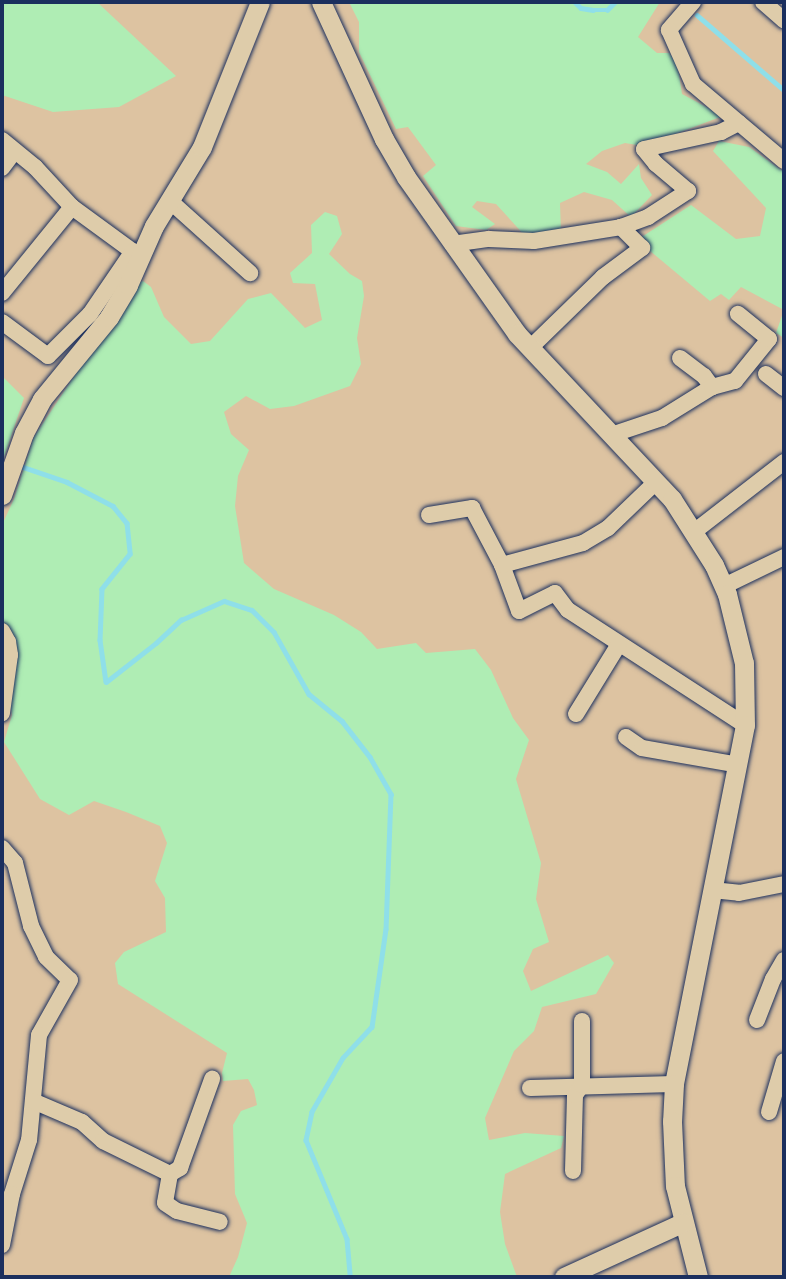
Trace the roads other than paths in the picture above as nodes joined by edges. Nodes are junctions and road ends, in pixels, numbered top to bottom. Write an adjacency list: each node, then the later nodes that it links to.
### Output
1 (260, 2): 11 (street)
2 (321, 2): 14 (street)
3 (693, 2): 6 (street)
4 (763, 2): 5 (street)
5 (784, 20)
6 (739, 122): 9 (street); 13 (street)
7 (2, 140): 8 (street)
8 (15, 151): 10 (street); 12 (street)
9 (784, 161)
10 (2, 168)
11 (170, 201): 15 (street); 16 (street)
12 (72, 207): 15 (street); 17 (street)
13 (621, 227): 14 (street); 20 (street)
14 (452, 244): 20 (street)
15 (136, 254): 19 (street); 28 (street)
16 (250, 273)
17 (2, 293)
18 (738, 314): 23 (street)
19 (2, 322)
20 (530, 348): 25 (street)
21 (680, 358): 23 (street)
22 (766, 374): 24 (street)
23 (712, 387): 25 (street)
24 (784, 388)
25 (611, 435): 27 (street)
26 (784, 463): 30 (street)
27 (656, 482): 30 (street); 32 (street)
28 (2, 495)
29 (429, 515): 32 (street)
30 (695, 531): 33 (street)
31 (784, 557): 33 (street)
32 (502, 565): 35 (street)
33 (724, 586): 38 (street)
34 (2, 631): 36 (street)
35 (619, 644): 37 (street); 38 (street)
36 (2, 713)
37 (576, 714)
38 (745, 725): 40 (street)
39 (626, 737): 40 (street)
40 (740, 765): 43 (street)
41 (2, 848): 52 (street)
42 (784, 884): 43 (street)
43 (712, 890): 49 (street)
44 (784, 960): 45 (street)
45 (757, 1020)
46 (582, 1021): 50 (street)
47 (784, 1061): 53 (street)
48 (212, 1079): 55 (street)
49 (674, 1084): 50 (street); 57 (street)
50 (582, 1086): 51 (street); 54 (street)
51 (530, 1088)
52 (33, 1101): 55 (street); 58 (street)
53 (769, 1112)
54 (573, 1171)
55 (170, 1174): 56 (street)
56 (220, 1222)
57 (682, 1223): 59 (street); 61 (street)
58 (2, 1245)
59 (590, 1271): 60 (street)
60 (564, 1277)
61 (698, 1277)

